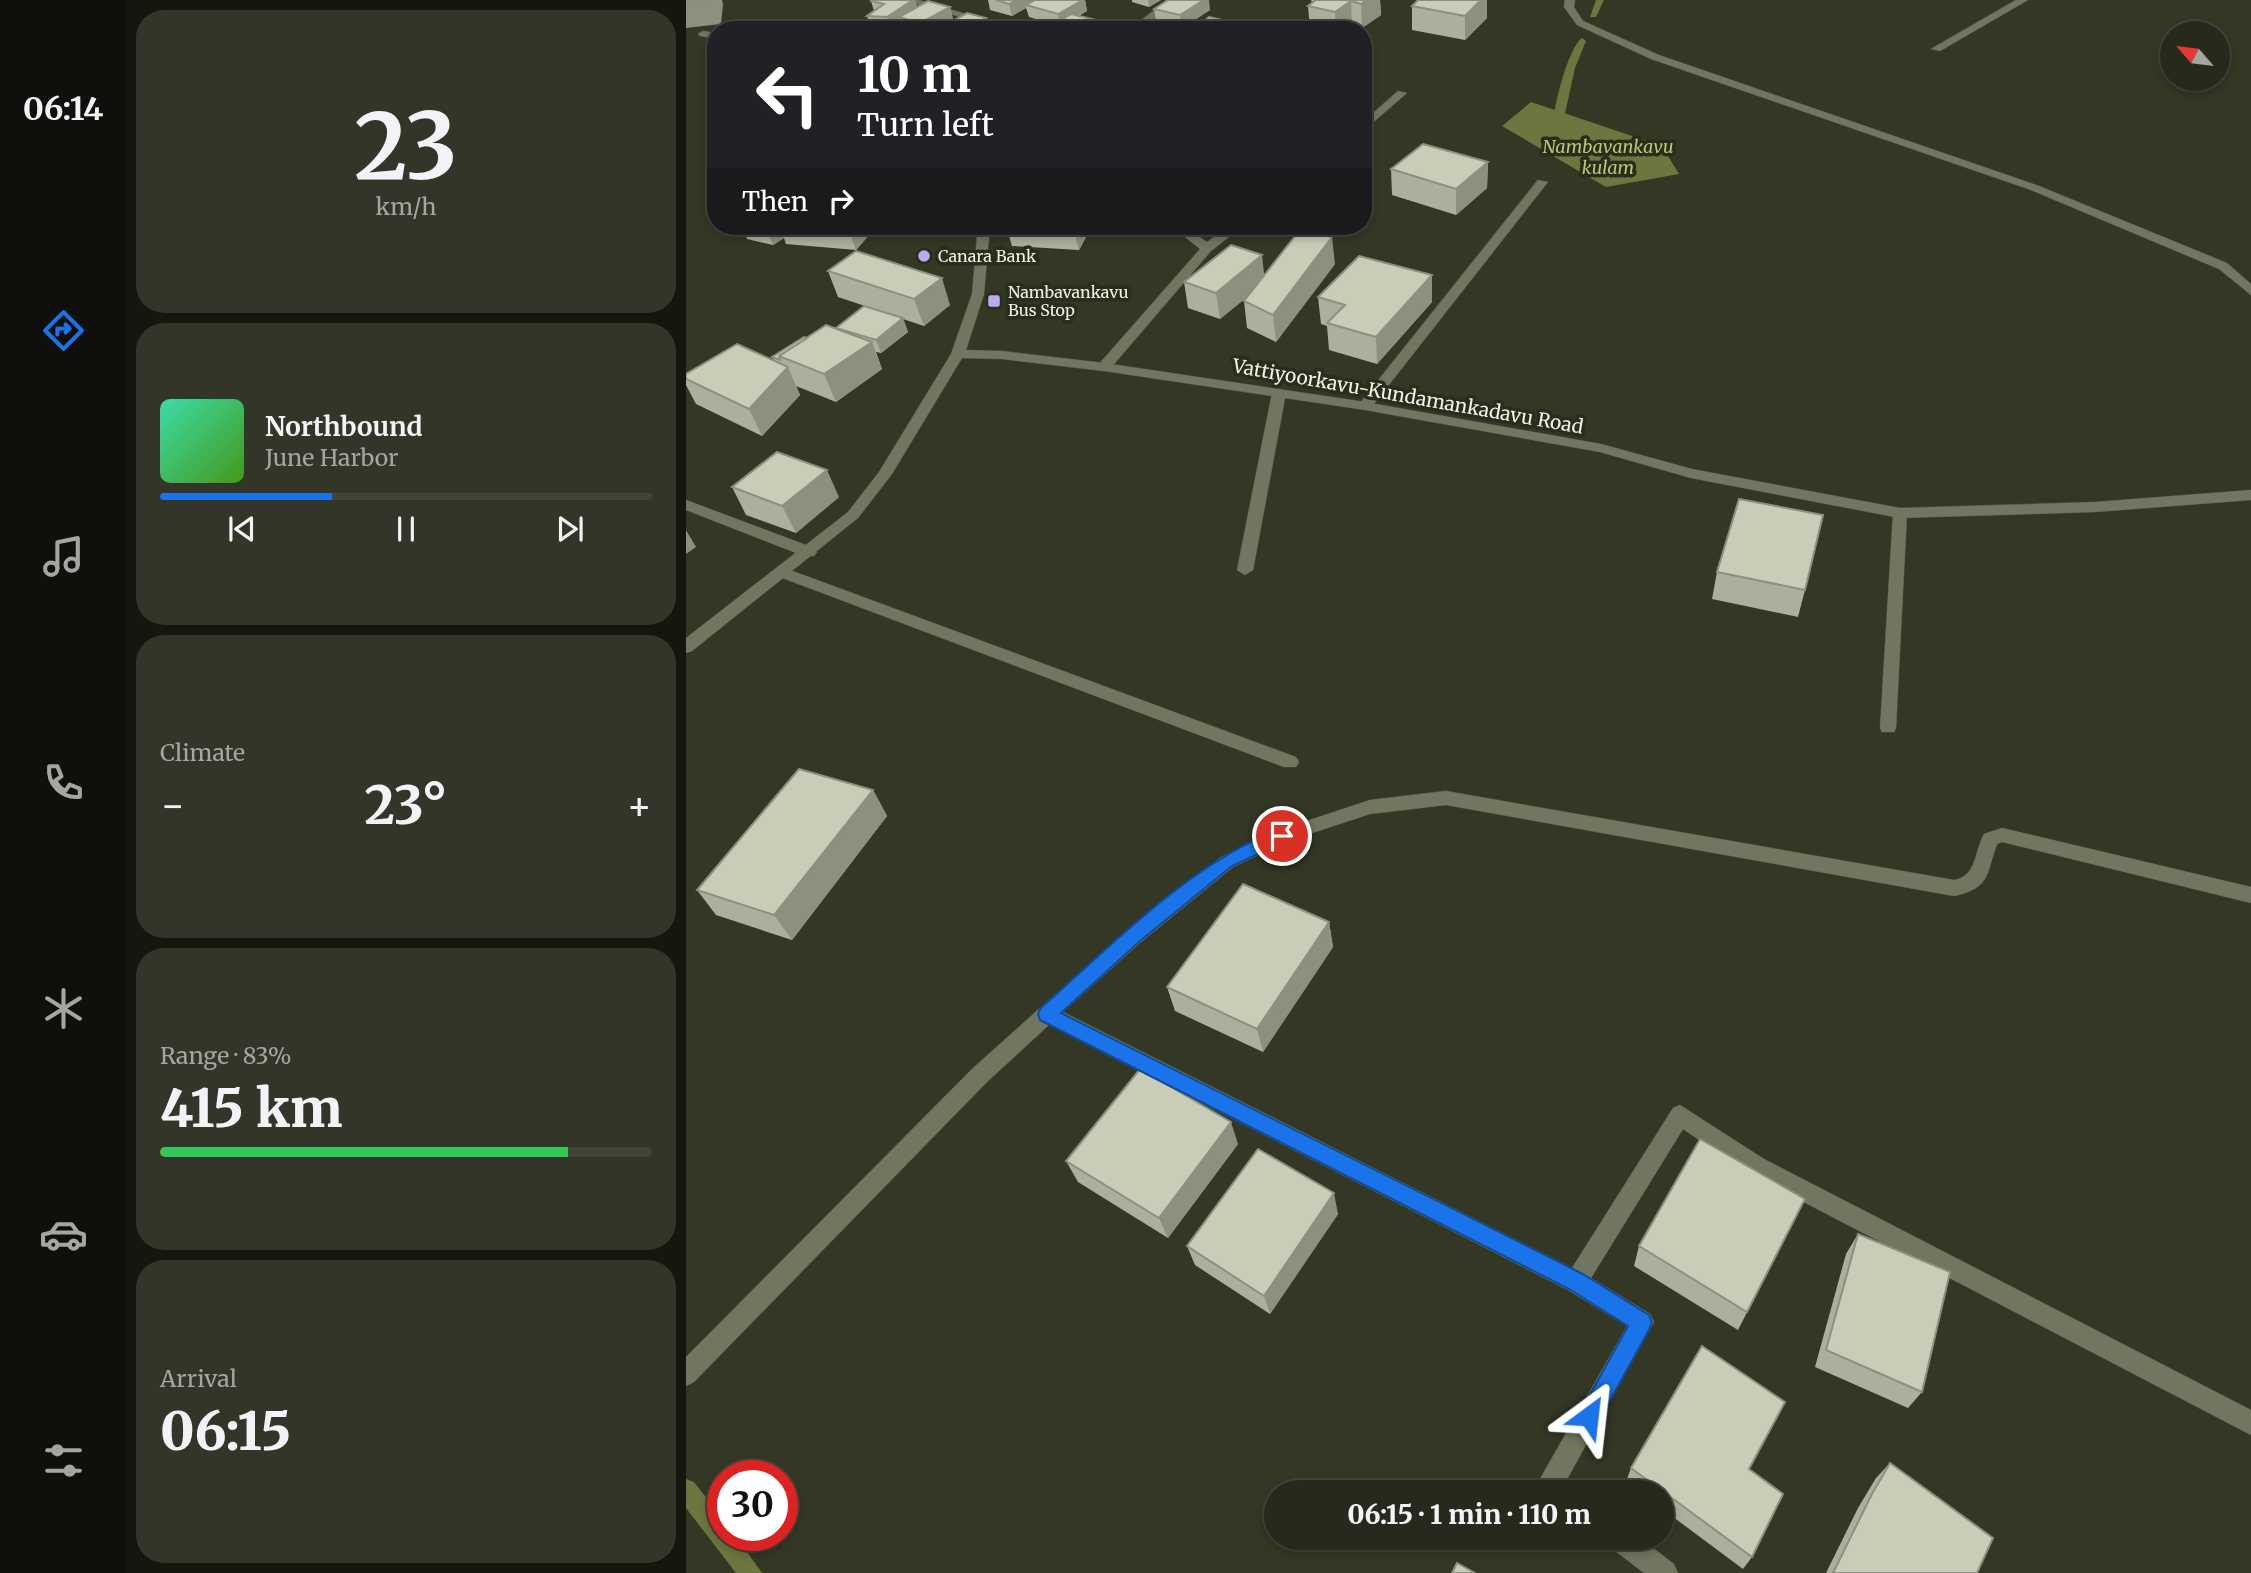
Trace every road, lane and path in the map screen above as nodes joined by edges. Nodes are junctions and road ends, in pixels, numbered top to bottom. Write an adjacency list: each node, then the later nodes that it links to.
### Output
1 (909, 0): 5 (street)
2 (1174, 0): 6 (street)
3 (1570, 0): 17 (street)
4 (2024, 0): 9 (street)
5 (983, 21)
6 (1146, 21)
7 (703, 34): 8 (street)
8 (707, 35)
9 (1936, 49)
10 (1402, 93): 11 (street)
11 (1372, 120)
12 (1542, 182): 21 (street)
13 (983, 235): 18 (street)
14 (1186, 235): 16 (street)
15 (1225, 235): 16 (street)
16 (1207, 248): 19 (street)
17 (2251, 291)
18 (958, 354): 19 (street, Vattiyoorkavu-Kundamankadavu Road); 25 (street)
19 (1104, 367): 20 (street, Vattiyoorkavu-Kundamankadavu Road)
20 (1279, 393): 21 (street, Vattiyoorkavu-Kundamankadavu Road); 26 (street)
21 (1365, 406): 24 (street, Vattiyoorkavu-Kundamankadavu Road)
22 (2251, 495): 24 (street, Vattiyoorkavu-Kundamankadavu Road)
23 (686, 505): 25 (street)
24 (1900, 513): 29 (street)
25 (809, 552): 27 (street)
26 (1245, 570)
27 (782, 572): 28 (street); 30 (street)
28 (686, 647)
29 (1888, 728)
30 (1290, 762)
31 (2251, 895): 32 (street)
32 (1047, 1014): 33 (street); 34 (street)
33 (1576, 1282): 35 (street); 36 (street)
34 (686, 1374)
35 (2251, 1423)
36 (1553, 1480)
37 (1635, 1550): 38 (street)
38 (1665, 1573)

